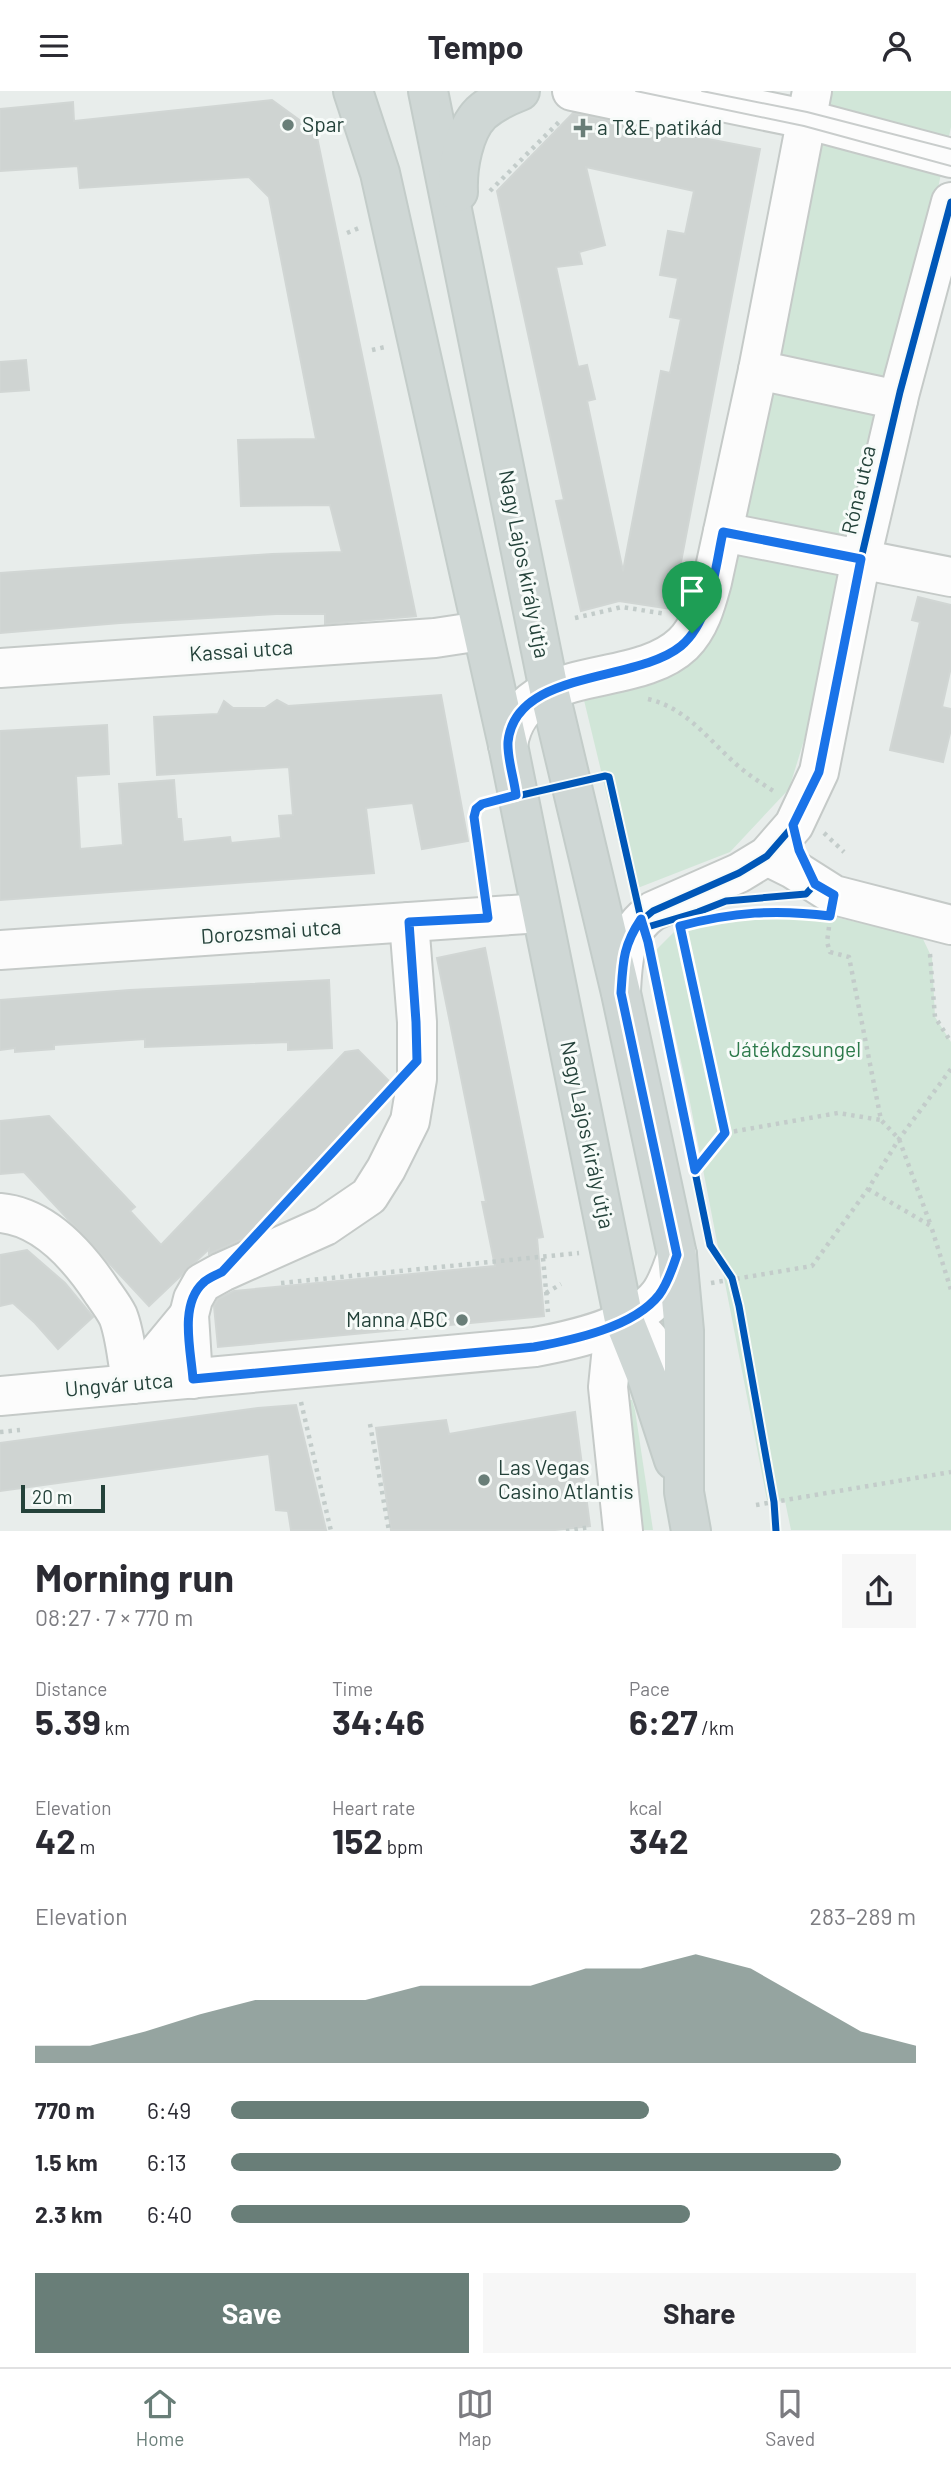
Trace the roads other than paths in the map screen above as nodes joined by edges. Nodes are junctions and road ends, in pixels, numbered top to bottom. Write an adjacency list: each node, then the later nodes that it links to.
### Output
1 (353, 91): 16 (main road, Nagy Lajos király útja)
2 (428, 91): 10 (main road, Nagy Lajos király útja)
3 (520, 91): 10 (main road)
4 (668, 91): 5 (street)
5 (748, 100): 6 (street); 7 (street)
6 (569, 103)
7 (808, 105): 8 (street); 11 (street)
8 (951, 158)
9 (951, 202): 12 (street, Róna utca)
10 (459, 243): 18 (main road, Nagy Lajos király útja)
11 (758, 370): 12 (street); 13 (street)
12 (898, 400): 14 (street, Róna utca)
13 (723, 532): 14 (street); 18 (street)
14 (861, 559): 15 (street); 20 (street, Róna utca)
15 (951, 577)
16 (481, 631): 17 (street, Kassai utca); 19 (main road, Nagy Lajos király útja)
17 (0, 668)
18 (561, 686): 19 (street); 27 (main road, Nagy Lajos király útja)
19 (508, 745): 23 (main road, Nagy Lajos király útja)
20 (797, 818): 21 (street); 22 (street)
21 (767, 856): 22 (street); 27 (street)
22 (826, 898): 25 (street)
23 (541, 913): 24 (street, Dorozsmai utca); 31 (main road, Nagy Lajos király útja)
24 (409, 922): 26 (street, Dorozsmai utca); 30 (street)
25 (939, 936)
26 (0, 950)
27 (621, 993): 29 (main road, Nagy Lajos király útja)
28 (0, 1213): 33 (street)
29 (677, 1255): 31 (street, Ungvár utca); 35 (main road, Nagy Lajos király útja)
30 (189, 1315): 32 (street); 33 (street)
31 (624, 1320): 32 (street, Ungvár utca); 35 (main road, Nagy Lajos király útja); 36 (street)
32 (193, 1379): 33 (street, Ungvár utca)
33 (132, 1384): 34 (street, Ungvár utca)
34 (0, 1396)
35 (684, 1492): 37 (main road, Nagy Lajos király útja)
36 (624, 1531)
37 (691, 1531)

